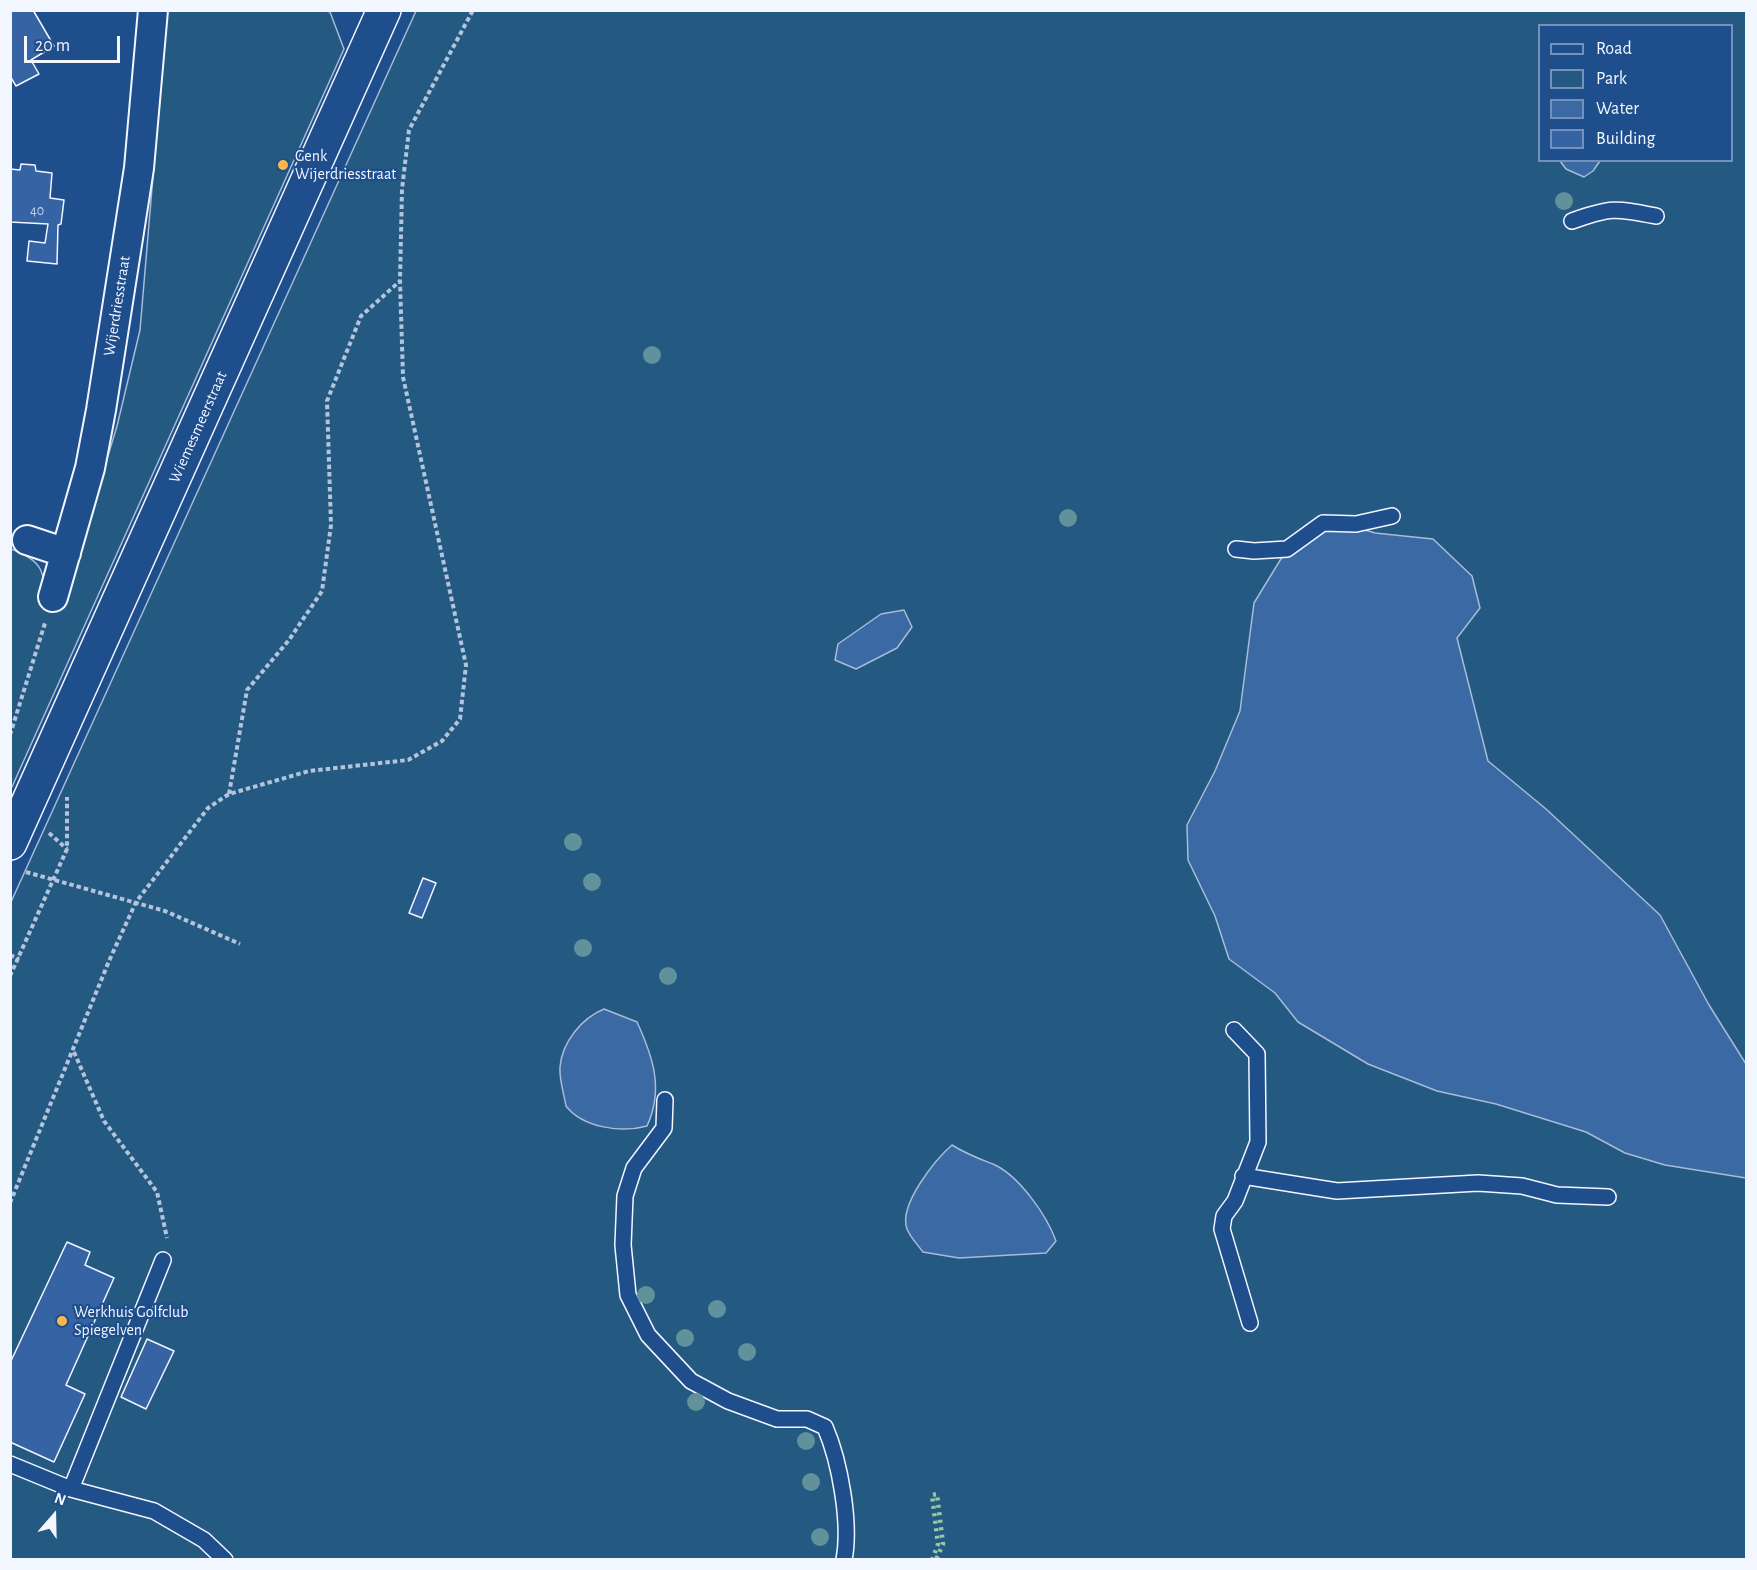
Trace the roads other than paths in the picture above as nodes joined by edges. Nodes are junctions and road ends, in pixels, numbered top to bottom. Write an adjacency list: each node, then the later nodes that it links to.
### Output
1 (153, 10): 8 (street, Wijerdriesstraat)
2 (384, 11): 10 (main road, Wiemesmeerstraat)
3 (1656, 216): 4 (lane)
4 (1572, 221)
5 (1392, 516): 7 (lane)
6 (27, 540): 8 (street)
7 (1236, 549)
8 (66, 553): 9 (street, Wijerdriesstraat)
9 (50, 608)
10 (16, 857)
11 (1234, 1030): 13 (lane)
12 (666, 1100): 20 (lane)
13 (1243, 1176): 14 (lane); 16 (lane)
14 (1608, 1197)
15 (163, 1260): 18 (lane)
16 (1250, 1323)
17 (10, 1464): 18 (lane)
18 (71, 1489): 19 (lane)
19 (225, 1560)
20 (844, 1560)

